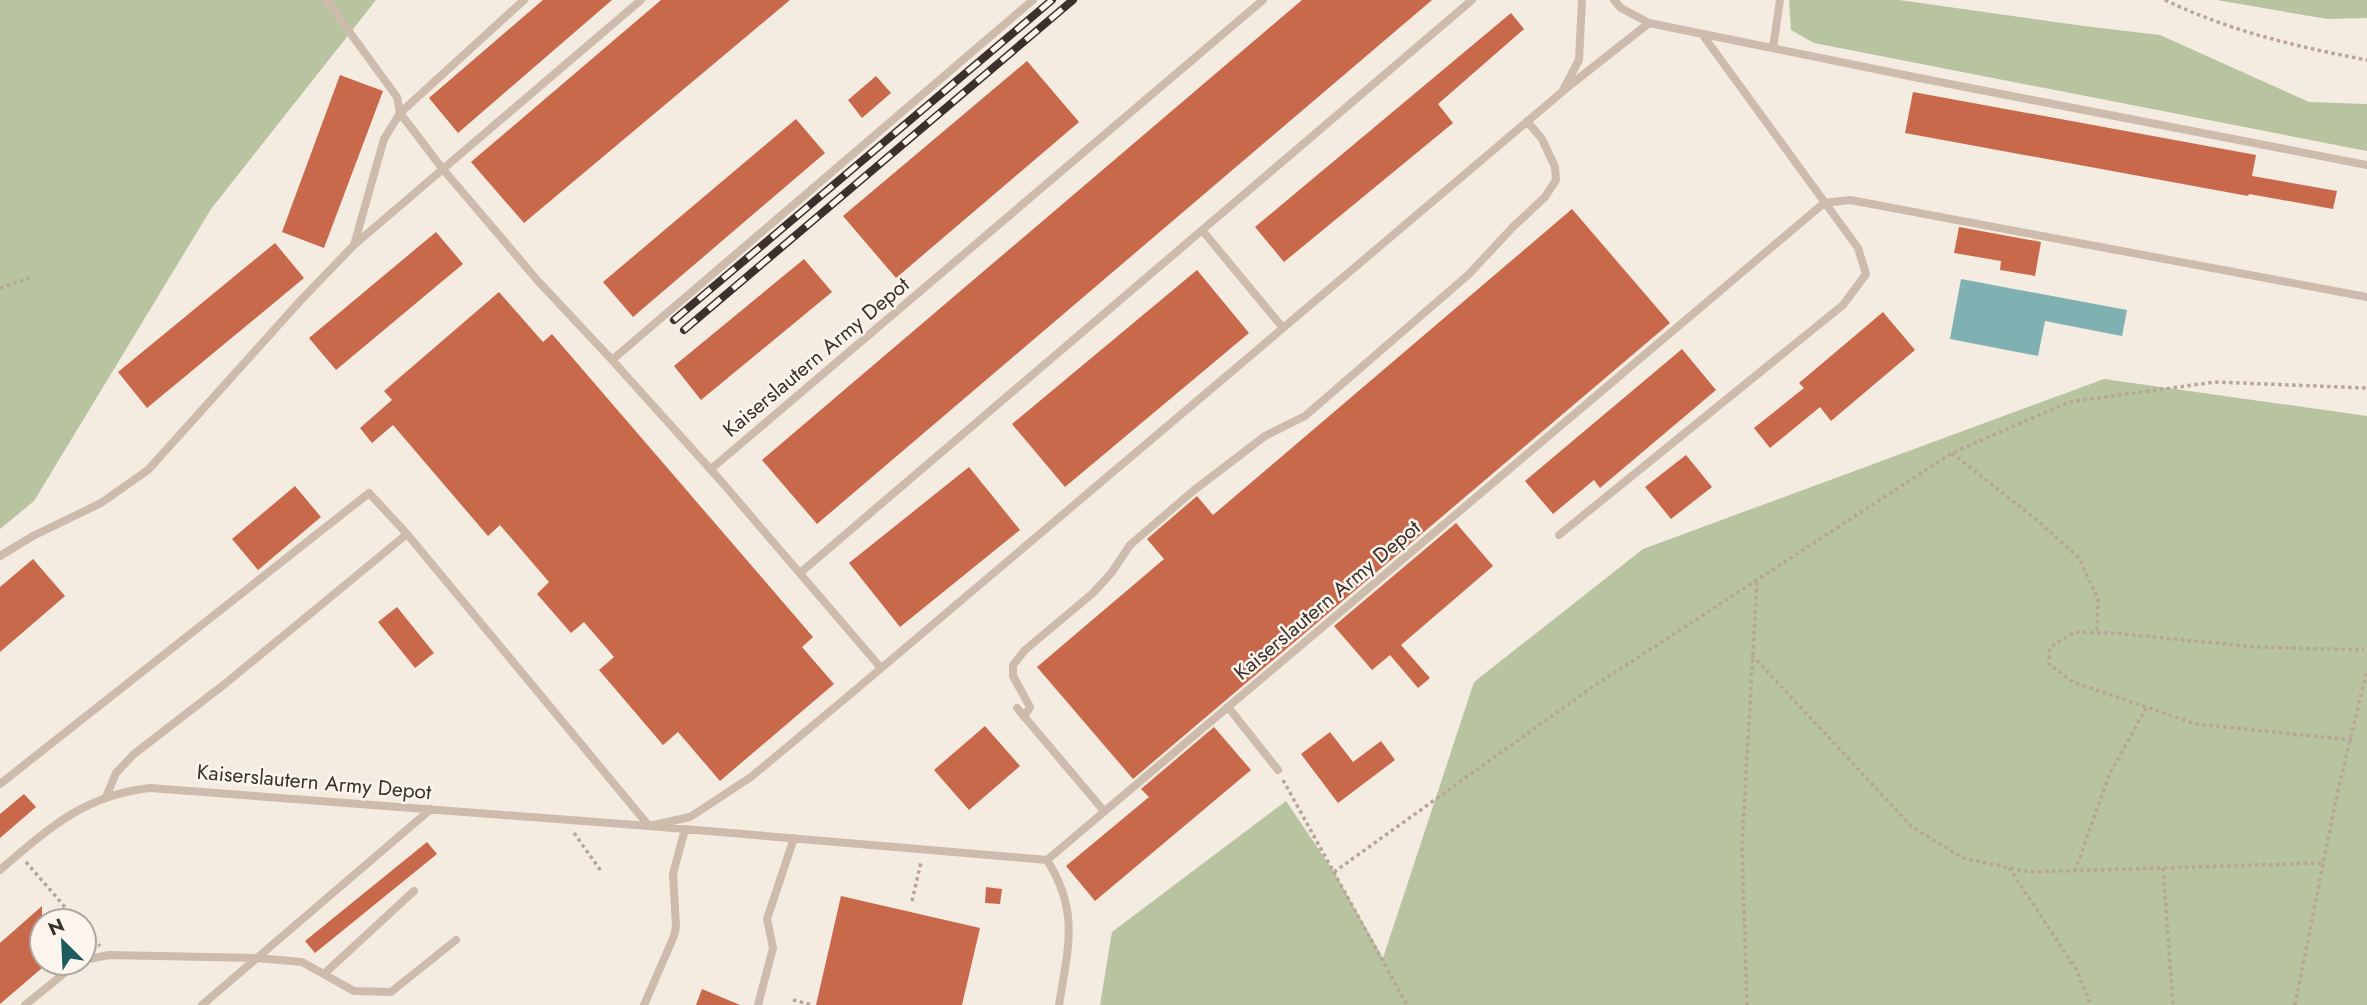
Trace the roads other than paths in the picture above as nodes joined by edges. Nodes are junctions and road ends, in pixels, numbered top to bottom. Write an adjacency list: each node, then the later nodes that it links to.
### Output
1 (326, 0): 14 (lane)
2 (524, 0): 14 (lane)
3 (641, 0): 17 (lane)
4 (1033, 0): 23 (lane)
5 (1263, 0): 24 (lane, Kaiserslautern Army Depot)
6 (1472, 0): 19 (lane)
7 (1582, 0): 13 (lane, Kaiserslautern Army Depot)
8 (1614, 0): 10 (lane)
9 (1780, 0): 12 (lane)
10 (1649, 23): 11 (lane); 13 (lane)
11 (1702, 34): 12 (lane); 18 (lane)
12 (1773, 48): 16 (lane)
13 (1562, 92): 15 (lane, Kaiserslautern Army Depot)
14 (400, 113): 17 (lane); 20 (lane)
15 (1527, 121): 22 (lane, Kaiserslautern Army Depot); 32 (lane)
16 (2366, 164)
17 (442, 168): 20 (lane); 23 (lane)
18 (1824, 203): 21 (lane); 26 (lane); 30 (lane, Kaiserslautern Army Depot)
19 (1202, 230): 22 (lane); 28 (lane)
20 (354, 245): 27 (lane)
21 (2367, 297)
22 (1283, 328): 29 (lane, Kaiserslautern Army Depot)
23 (612, 360): 24 (lane)
24 (711, 469): 28 (lane)
25 (407, 534): 34 (lane); 35 (lane); 38 (lane)
26 (1559, 535)
27 (0, 556)
28 (800, 573): 29 (lane)
29 (881, 668): 38 (lane, Kaiserslautern Army Depot)
30 (1227, 707): 33 (lane); 37 (lane, Kaiserslautern Army Depot)
31 (1017, 709): 32 (lane)
32 (1024, 717): 37 (lane)
33 (1278, 770)
34 (0, 784)
35 (106, 797): 36 (lane, Kaiserslautern Army Depot); 42 (lane, Kaiserslautern Army Depot)
36 (431, 809): 38 (lane, Kaiserslautern Army Depot); 46 (lane)
37 (1104, 811): 41 (lane, Kaiserslautern Army Depot)
38 (649, 826): 39 (lane, Kaiserslautern Army Depot)
39 (685, 829): 40 (lane, Kaiserslautern Army Depot); 51 (lane)
40 (794, 838): 41 (lane, Kaiserslautern Army Depot); 52 (lane)
41 (1046, 860): 53 (lane)
42 (0, 870)
43 (414, 891): 47 (lane)
44 (456, 940): 47 (lane)
45 (98, 957): 46 (lane)
46 (257, 958): 47 (lane); 50 (lane)
47 (324, 974)
48 (57, 977): 49 (lane)
49 (26, 1005)
50 (202, 1005)
51 (644, 1005)
52 (758, 1005)
53 (1059, 1005)

